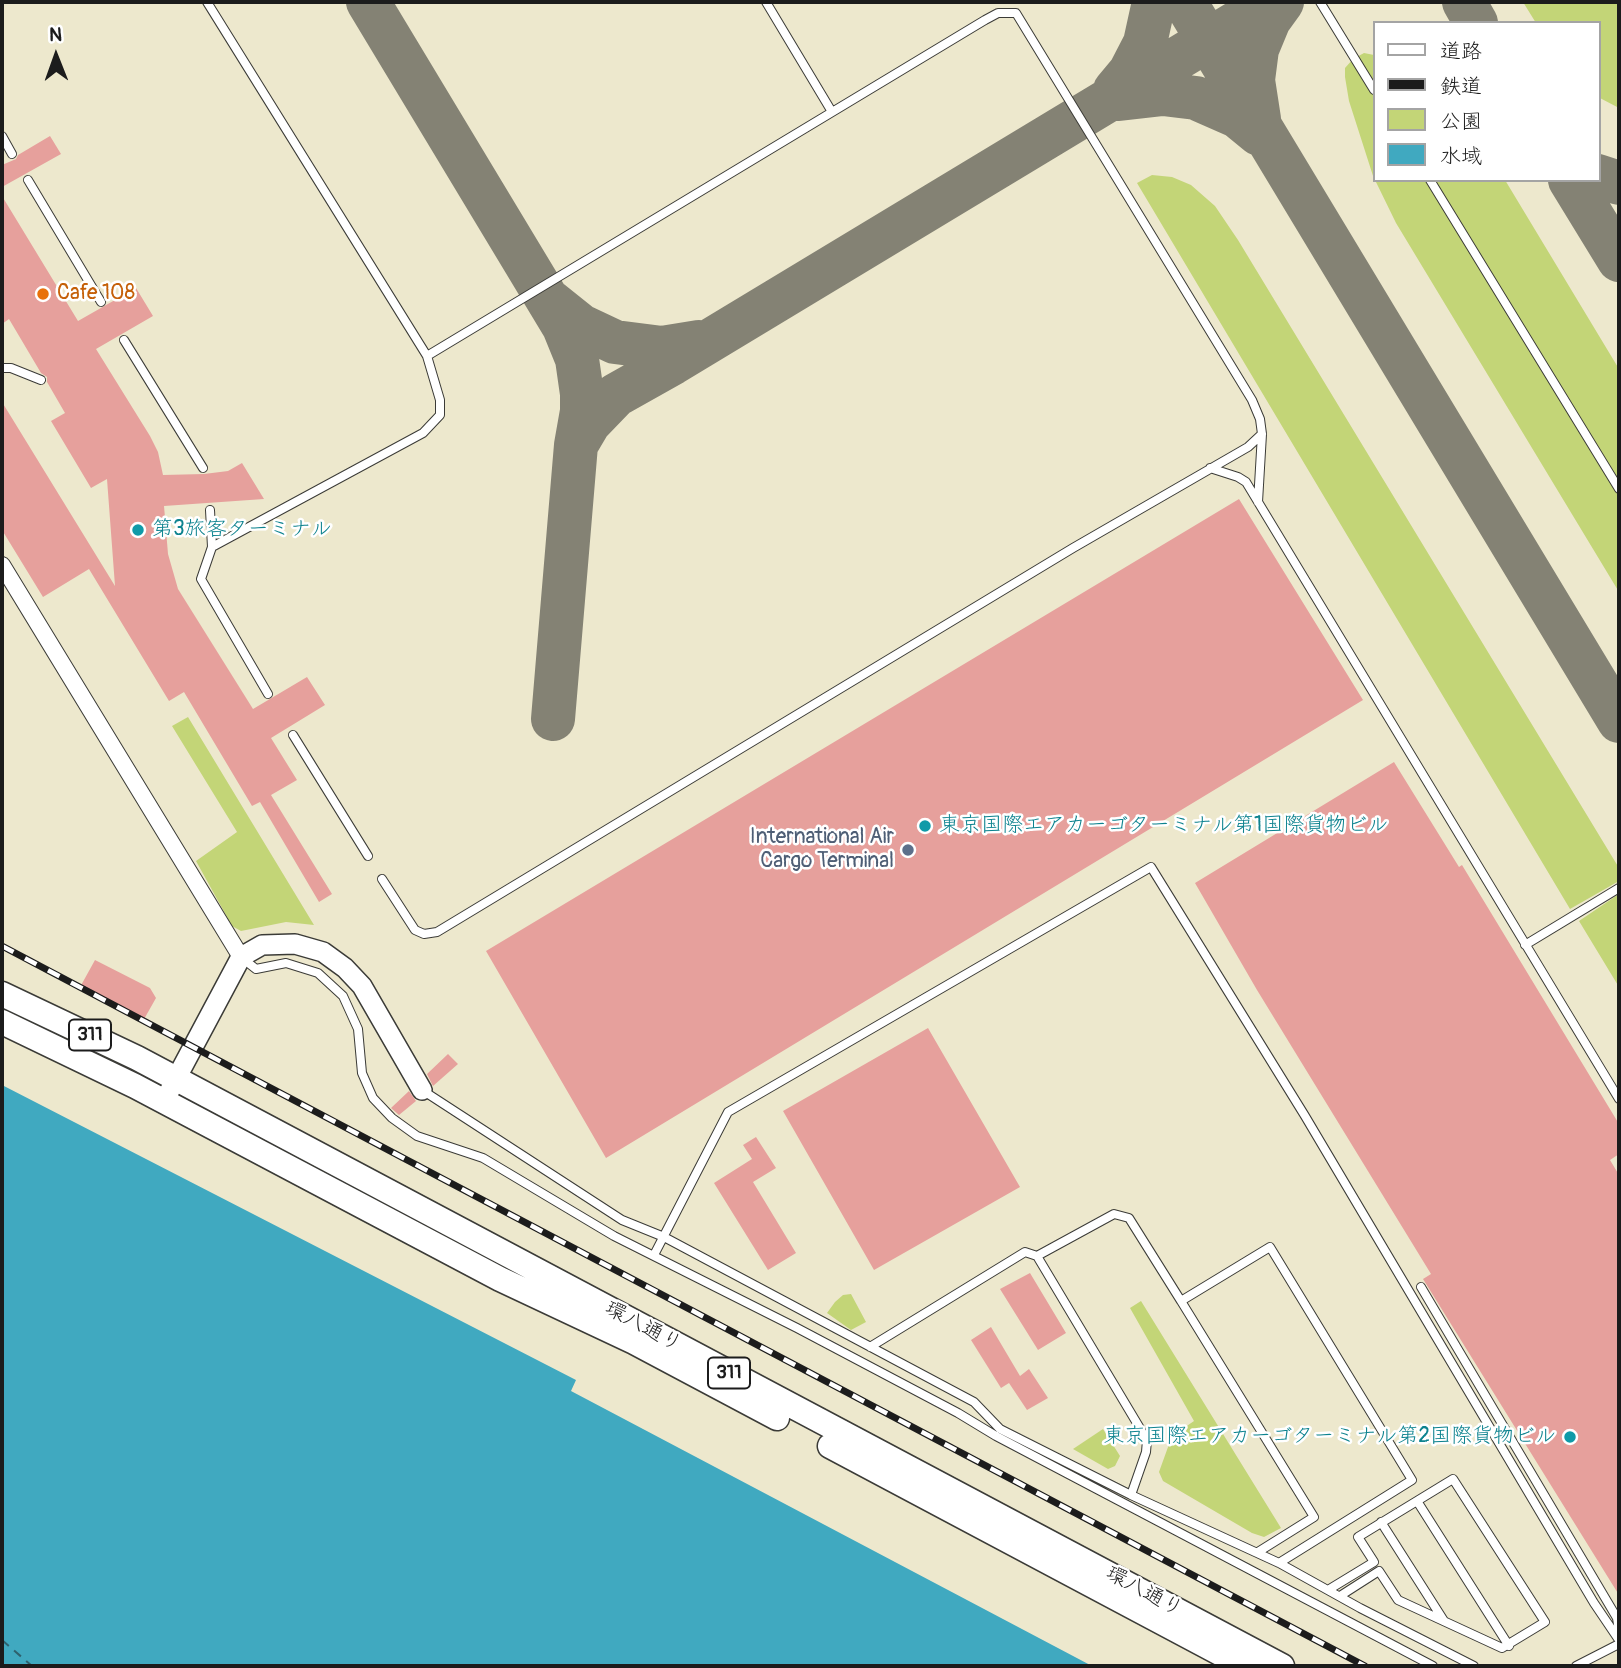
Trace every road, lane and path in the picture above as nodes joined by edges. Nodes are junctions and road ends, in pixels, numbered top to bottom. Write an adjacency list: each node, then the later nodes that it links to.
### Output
1 (207, 2): 12 (lane)
2 (765, 2): 5 (lane)
3 (1320, 2): 4 (lane)
4 (1372, 87)
5 (832, 112): 12 (lane); 15 (lane)
6 (2, 136): 7 (lane)
7 (12, 154)
8 (28, 180): 10 (lane)
9 (1431, 182): 18 (lane)
10 (101, 302)
11 (124, 340): 16 (lane)
12 (427, 356): 21 (lane)
13 (2, 368): 14 (lane)
14 (41, 380)
15 (1262, 433): 17 (lane); 19 (lane)
16 (203, 468)
17 (1210, 468): 19 (lane); 26 (lane)
18 (1619, 489)
19 (1258, 502): 28 (lane)
20 (211, 510): 21 (lane)
21 (212, 547): 23 (lane)
22 (2, 565): 29 (street)
23 (268, 694)
24 (293, 735): 25 (lane)
25 (368, 856)
26 (382, 879)
27 (1619, 888): 28 (lane)
28 (1525, 945): 34 (lane)
29 (241, 957): 32 (street); 33 (street); 37 (lane)
30 (2, 994): 32 (main road, 環八通り / 311)
31 (2, 1022): 35 (main road, 環八通り / 311)
32 (176, 1079): 35 (street); 54 (main road, 環八通り / 311)
33 (422, 1090): 36 (lane)
34 (1619, 1099)
35 (163, 1102): 53 (main road, 環八通り / 311)
36 (664, 1237): 37 (lane); 41 (lane); 51 (lane)
37 (654, 1255): 55 (lane)
38 (1037, 1256): 40 (lane); 41 (lane); 42 (lane)
39 (1422, 1287): 50 (lane)
40 (1181, 1301): 45 (lane); 46 (lane)
41 (870, 1347): 42 (lane)
42 (1131, 1495): 45 (lane)
43 (1417, 1501): 44 (lane); 52 (lane); 52 (lane)
44 (1381, 1522): 47 (lane); 49 (lane)
45 (1258, 1552): 46 (lane)
46 (1279, 1563): 47 (lane)
47 (1328, 1590): 48 (lane)
48 (1340, 1596): 49 (lane); 56 (lane)
49 (1444, 1621): 52 (lane)
50 (1619, 1631)
51 (1619, 1642): 57 (lane)
52 (1509, 1646)
53 (1244, 1666)
54 (1282, 1666)
55 (1433, 1666)
56 (1474, 1666)
57 (1576, 1666)

